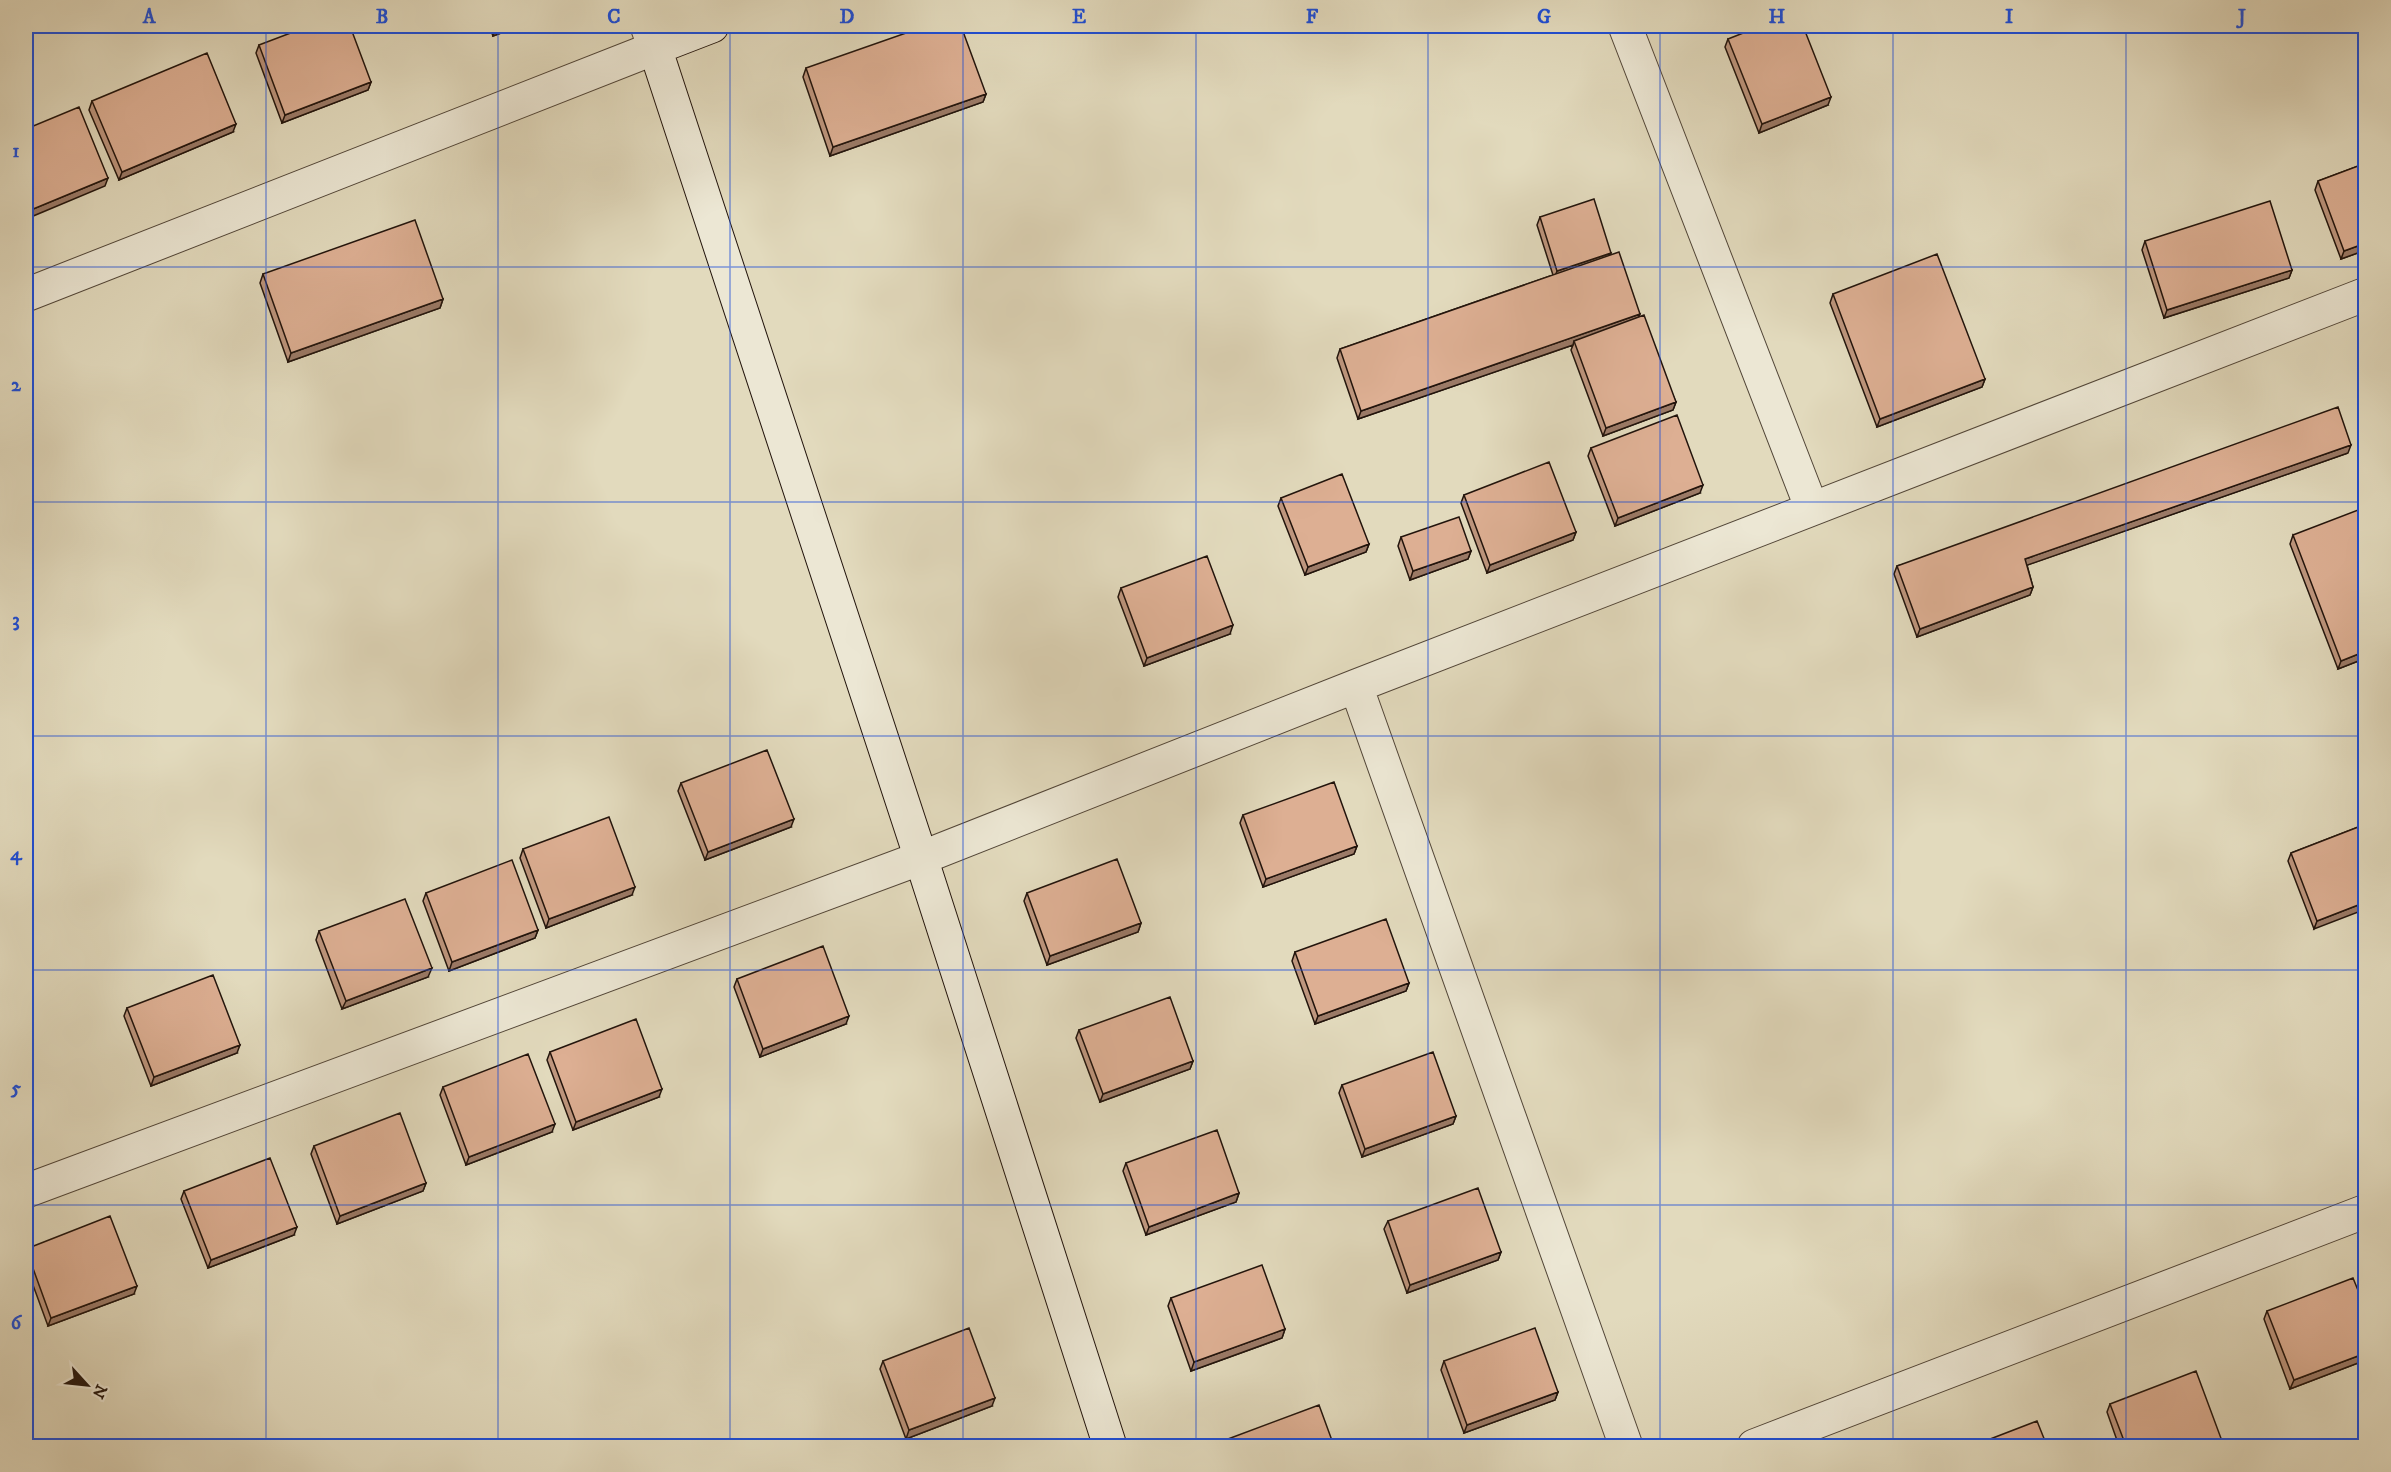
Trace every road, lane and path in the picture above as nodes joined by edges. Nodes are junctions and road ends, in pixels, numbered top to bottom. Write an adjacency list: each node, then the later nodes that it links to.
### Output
1 (712, 26): 3 (street)
2 (1625, 26): 6 (street)
3 (651, 37): 5 (street); 8 (street)
4 (2366, 294): 6 (street)
5 (26, 295)
6 (1812, 509): 7 (street)
7 (1356, 686): 8 (street); 12 (street)
8 (921, 858): 9 (street); 11 (street)
9 (26, 1191)
10 (2366, 1211): 13 (street)
11 (1110, 1446)
12 (1626, 1446)
13 (1754, 1446)

